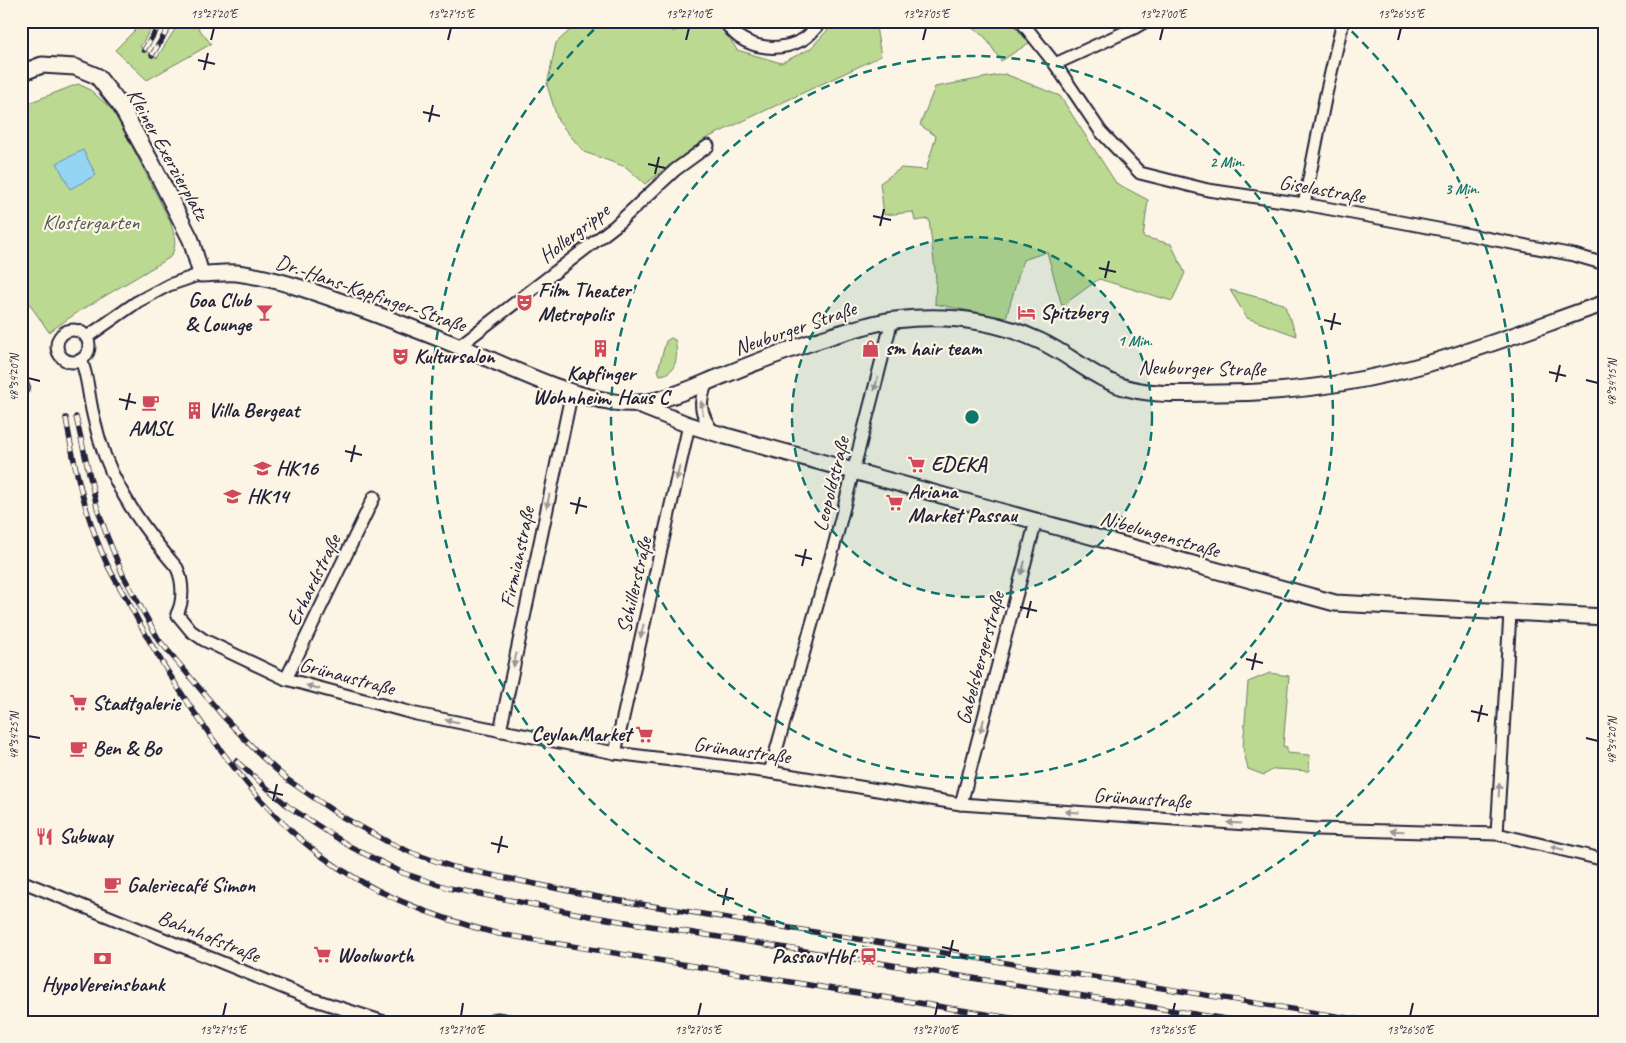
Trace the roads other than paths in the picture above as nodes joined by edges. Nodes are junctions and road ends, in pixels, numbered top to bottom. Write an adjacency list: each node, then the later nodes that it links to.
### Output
1 (725, 21): 2 (street)
2 (822, 21)
3 (1021, 21): 6 (street, Giselastraße)
4 (1146, 21): 6 (street)
5 (1343, 21): 9 (street)
6 (1055, 64): 9 (street, Giselastraße)
7 (21, 73): 11 (street, Kleiner Exerzierplatz)
8 (708, 146): 15 (street, Hollergrippe)
9 (1304, 204): 10 (street, Giselastraße)
10 (1605, 264)
11 (200, 274): 14 (street, Dr.-Hans-Kapfinger-Straße); 15 (street, Dr.-Hans-Kapfinger-Straße)
12 (1605, 303): 13 (street, Neuburger Straße)
13 (892, 320): 17 (street, Neuburger Straße); 22 (street, Leopoldstraße, one-way to 22)
14 (87, 337): 16 (street); 16 (street)
15 (459, 346): 18 (street, Dr.-Hans-Kapfinger-Straße)
16 (81, 360): 27 (street, Grünaustraße)
17 (707, 382): 19 (street, Neuburger Straße); 21 (street, one-way to 17)
18 (572, 391): 19 (street, Dr.-Hans-Kapfinger-Straße); 28 (street, Firmianstraße, one-way to 28)
19 (635, 404): 20 (street, Nibelungenstraße)
20 (689, 425): 21 (street, Nibelungenstraße); 29 (street, Schillerstraße, one-way to 29)
21 (712, 432): 22 (street, Nibelungenstraße)
22 (853, 471): 24 (street, Nibelungenstraße); 30 (street, Leopoldstraße)
23 (374, 497): 27 (street, Erhardstraße)
24 (1036, 521): 25 (street, Nibelungenstraße); 31 (street, Gabelsbergerstraße, one-way to 31)
25 (1510, 613): 26 (street, Nibelungenstraße); 32 (street, one-way to 25)
26 (1605, 617)
27 (286, 679): 28 (street, Grünaustraße, one-way to 27)
28 (500, 731): 29 (street, Grünaustraße)
29 (615, 753): 30 (street, Grünaustraße)
30 (770, 772): 31 (street, Grünaustraße)
31 (961, 804): 32 (street, Grünaustraße, one-way to 31)
32 (1497, 834): 33 (street, Grünaustraße, one-way to 32)
33 (1605, 860)
34 (21, 880): 35 (street, Bahnhofstraße)
35 (384, 1022)
36 (490, 1022): 37 (street)
37 (515, 1022)

